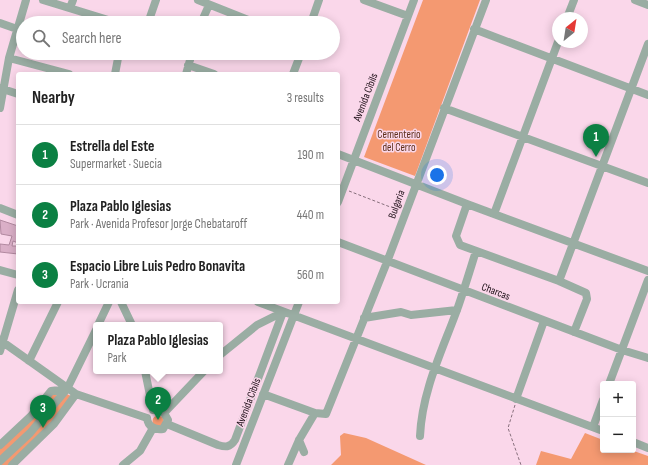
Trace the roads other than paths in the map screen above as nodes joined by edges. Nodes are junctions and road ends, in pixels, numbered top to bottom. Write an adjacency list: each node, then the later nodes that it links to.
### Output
1 (26, 0): 16 (street)
2 (43, 0): 14 (street)
3 (73, 0): 14 (street)
4 (156, 0): 18 (street)
5 (198, 0): 12 (street)
6 (319, 0): 21 (street)
7 (364, 0): 22 (street)
8 (414, 0): 22 (street, Avenida Cibils)
9 (486, 0): 25 (street, Bulgaria)
10 (574, 0): 15 (street)
11 (635, 0): 13 (street)
12 (209, 5): 19 (street); 20 (street)
13 (648, 5)
14 (70, 8): 17 (street)
15 (569, 12)
16 (21, 16)
17 (96, 16)
18 (150, 16)
19 (204, 16)
20 (238, 16)
21 (313, 16)
22 (408, 16): 50 (street, Avenida Cibils)
23 (0, 23): 24 (street)
24 (16, 29)
25 (474, 29): 30 (street); 47 (street, Bulgaria)
26 (16, 33): 29 (street)
27 (648, 44): 43 (street)
28 (556, 48): 30 (street)
29 (9, 58): 31 (street); 42 (street)
30 (552, 58): 43 (street); 48 (street)
31 (16, 60)
32 (16, 60): 37 (street)
33 (117, 60): 38 (street)
34 (190, 60): 36 (street)
35 (298, 60): 41 (street)
36 (188, 65): 39 (street); 40 (street)
37 (62, 72)
38 (114, 72)
39 (186, 72)
40 (208, 72)
41 (294, 72)
42 (2, 88): 44 (street); 46 (street)
43 (632, 88): 45 (street); 51 (street)
44 (16, 93)
45 (648, 94)
46 (0, 108)
47 (444, 108): 48 (street); 53 (street, Bulgaria)
48 (523, 136): 51 (street); 58 (street)
49 (340, 155): 50 (street)
50 (353, 160): 53 (street); 54 (street, Avenida Cibils)
51 (602, 166): 52 (street); 60 (street)
52 (648, 183)
53 (415, 184): 55 (street); 62 (street, Bulgaria)
54 (340, 197)
55 (467, 204): 58 (street); 61 (street)
56 (0, 208): 57 (street)
57 (16, 214)
58 (494, 214): 60 (street)
59 (340, 243): 62 (street, Charcas)
60 (573, 243): 64 (street); 67 (street)
61 (476, 251): 67 (street); 68 (street)
62 (387, 262): 68 (street, Charcas); 78 (street, Bulgaria)
63 (0, 270): 65 (street)
64 (648, 271)
65 (16, 274)
66 (648, 280): 87 (street)
67 (559, 281): 82 (street)
68 (463, 291): 75 (street); 79 (street, Charcas)
69 (16, 296): 85 (street)
70 (57, 304): 90 (street)
71 (108, 304): 80 (street)
72 (123, 304): 81 (street)
73 (267, 304): 76 (street)
74 (298, 304): 77 (street, Avenida Cibils)
75 (457, 310): 78 (street); 91 (street)
76 (283, 312): 77 (street); 88 (street); 104 (street)
77 (293, 315): 84 (street); 97 (street, Avenida Cibils)
78 (364, 318): 84 (street, Bulgaria)
79 (544, 321): 82 (street, Charcas); 98 (street)
80 (99, 322)
81 (131, 322)
82 (574, 332): 87 (street, Charcas)
83 (93, 336): 95 (street)
84 (356, 339): 91 (street); 102 (street, Bulgaria)
85 (2, 341): 86 (street); 90 (street)
86 (0, 350)
87 (622, 350): 89 (street, Charcas); 94 (street)
88 (223, 353)
89 (648, 358)
90 (29, 361): 95 (street)
91 (434, 368): 98 (street); 108 (street)
92 (146, 374): 100 (street)
93 (201, 374): 101 (street)
94 (610, 381)
95 (67, 389): 96 (street); 111 (street); 114 (street)
96 (76, 394): 103 (street); 115 (street)
97 (263, 394): 102 (street); 117 (street, Avenida Cibils)
98 (516, 399): 105 (street)
99 (600, 408): 105 (street)
100 (153, 410): 101 (street); 103 (street)
101 (164, 413): 104 (street)
102 (316, 413): 109 (street)
103 (147, 418): 106 (street)
104 (167, 424): 106 (street)
105 (593, 427): 107 (street)
106 (153, 428): 116 (street)
107 (600, 430)
108 (420, 436)
109 (299, 440): 113 (street); 118 (street)
110 (636, 443): 112 (street)
111 (0, 445)
112 (648, 448)
113 (304, 452)
114 (0, 461)
115 (12, 465)
116 (124, 465)
117 (236, 465)
118 (288, 465)

